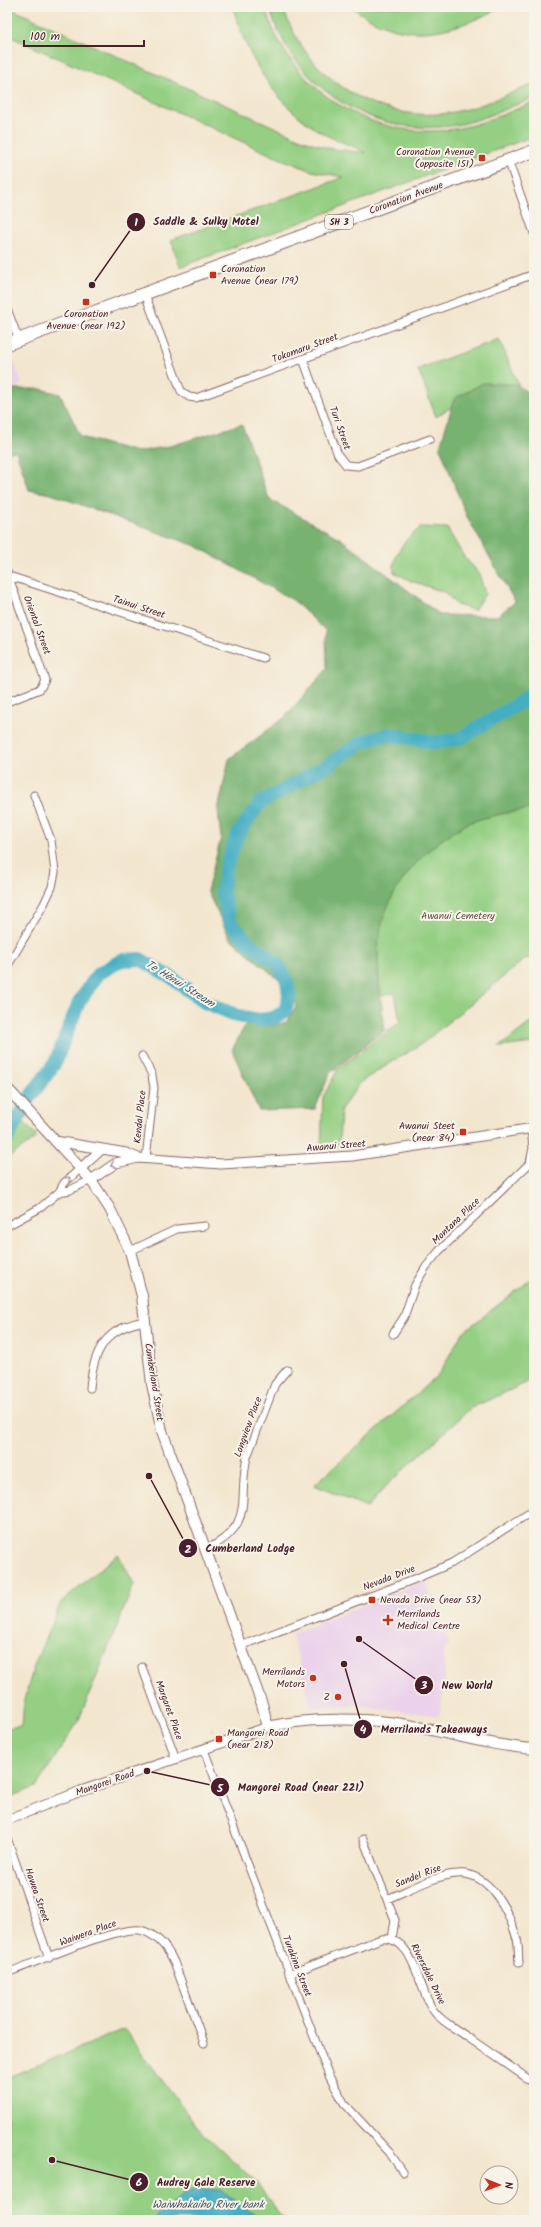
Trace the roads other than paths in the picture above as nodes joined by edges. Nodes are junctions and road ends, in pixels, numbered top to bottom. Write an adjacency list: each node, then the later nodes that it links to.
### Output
1 (534, 151): 2 (highway, Coronation Avenue / SH 3)
2 (508, 160): 3 (street); 5 (highway, Coronation Avenue / SH 3)
3 (534, 233)
4 (534, 274): 9 (street, Tokomaru Street)
5 (145, 294): 7 (highway, Coronation Avenue / SH 3); 9 (street, Tokomaru Street)
6 (7, 308): 7 (street)
7 (19, 340): 8 (highway, Coronation Avenue / SH 3)
8 (7, 344)
9 (303, 359): 10 (street, Turi Street)
10 (430, 439)
11 (8, 574): 12 (street, Oriental Street); 14 (street, Tainui Street)
12 (15, 594): 13 (street); 15 (street, Oriental Street)
13 (7, 597)
14 (264, 658)
15 (7, 702)
16 (34, 795): 17 (street)
17 (7, 967)
18 (142, 1056): 23 (street, Kendal Place)
19 (9, 1091): 21 (main road, Cumberland Street)
20 (533, 1128): 23 (street, Awanui Street); 31 (street, Montana Place)
21 (55, 1141): 22 (street, Awanui Street); 24 (main road, Cumberland Street)
22 (102, 1149): 23 (street, Awanui Street); 24 (street)
23 (142, 1158): 25 (street, Awanui Street, one-way to 25)
24 (80, 1168): 25 (main road, Cumberland Street); 26 (street, one-way to 24)
25 (91, 1180): 26 (street); 29 (main road, Cumberland Street)
26 (59, 1192): 27 (street)
27 (7, 1226)
28 (204, 1226): 29 (street)
29 (130, 1251): 30 (main road, Cumberland Street)
30 (146, 1321): 33 (street); 35 (main road, Cumberland Street)
31 (393, 1334)
32 (287, 1370): 35 (street, Longview Place)
33 (90, 1388)
34 (534, 1510): 36 (street, Nevada Drive)
35 (205, 1550): 36 (main road, Cumberland Street)
36 (240, 1646): 38 (main road, Cumberland Street)
37 (142, 1667): 41 (street, Margaret Place)
38 (268, 1727): 39 (main road, Mangorei Road); 40 (street, Mangorei Road)
39 (534, 1749)
40 (204, 1750): 41 (street, Mangorei Road); 50 (street, Turakina Street)
41 (176, 1759): 42 (street, Mangorei Road)
42 (7, 1820)
43 (7, 1838): 47 (street, Hawea Street)
44 (363, 1839): 45 (street)
45 (387, 1899): 46 (street); 48 (street, Sandel Rise)
46 (392, 1938): 50 (street); 52 (street, Riversdale Drive)
47 (49, 1958): 49 (street, Waiwera Place); 51 (street, Waiwera Place)
48 (518, 1963)
49 (7, 1973)
50 (289, 1974): 53 (street, Turakina Street)
51 (204, 2043)
52 (534, 2083)
53 (403, 2172)

